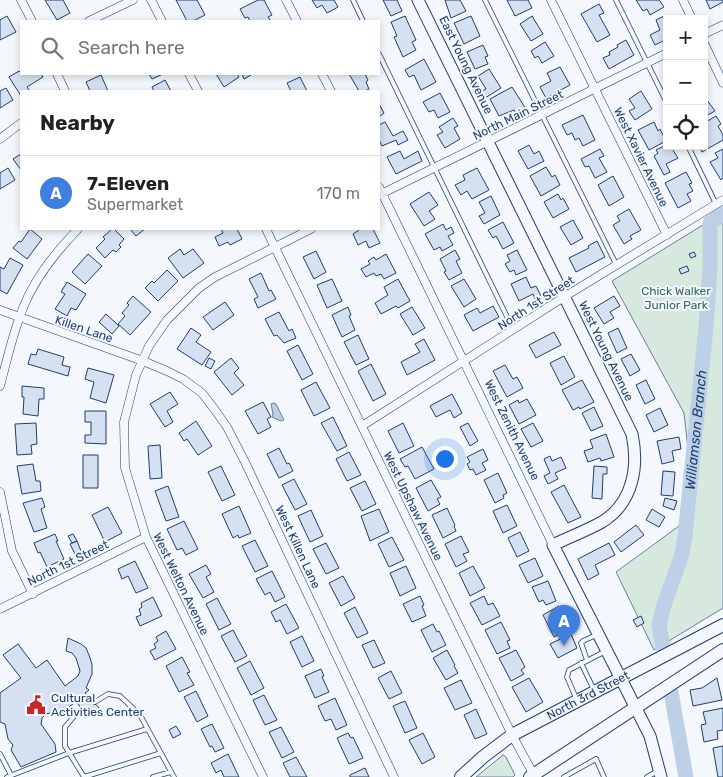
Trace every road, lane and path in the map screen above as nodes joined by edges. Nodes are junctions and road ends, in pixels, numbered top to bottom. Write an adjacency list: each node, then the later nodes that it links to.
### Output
1 (21, 0): 12 (street)
2 (133, 0): 13 (street)
3 (151, 0): 14 (street)
4 (286, 0): 15 (street)
5 (353, 0): 16 (lane)
6 (418, 0): 35 (street, East Young Avenue)
7 (485, 0): 32 (lane)
8 (551, 0): 30 (street, West Xavier Avenue)
9 (616, 0): 22 (lane)
10 (683, 0): 11 (street)
11 (690, 15)
12 (31, 20)
13 (91, 20)
14 (161, 20)
15 (296, 20)
16 (363, 20)
17 (723, 25): 18 (street)
18 (708, 32)
19 (708, 51): 26 (street)
20 (663, 55): 22 (street, North Main Street)
21 (380, 56): 37 (lane)
22 (647, 63): 30 (street, North Main Street); 31 (lane)
23 (57, 75): 27 (street)
24 (190, 75): 28 (street)
25 (323, 75): 29 (street)
26 (723, 83)
27 (64, 90)
28 (197, 90)
29 (330, 90)
30 (595, 90): 32 (street, North Main Street); 43 (street, West Xavier Avenue)
31 (663, 95)
32 (543, 115): 35 (street, North Main Street); 45 (lane)
33 (20, 125): 34 (street)
34 (0, 139)
35 (489, 142): 37 (street, North Main Street); 46 (street, West Young Avenue)
36 (690, 150): 39 (lane)
37 (435, 168): 38 (street, North Main Street); 49 (lane)
38 (380, 192): 51 (street, West Zenith Avenue)
39 (720, 202): 43 (street, North 1st Street)
40 (77, 230): 48 (street)
41 (267, 230): 44 (street, West Upshaw Avenue)
42 (309, 230): 44 (street)
43 (667, 235): 45 (street, North 1st Street)
44 (275, 246): 50 (street); 53 (street, West Upshaw Avenue)
45 (617, 265): 46 (street, North 1st Street)
46 (564, 297): 49 (street, North 1st Street); 56 (street, West Young Avenue)
47 (0, 310): 48 (street, Killen Lane)
48 (19, 318): 50 (street, Killen Lane); 52 (street)
49 (514, 331): 51 (street, North 1st Street)
50 (143, 361): 55 (street, West Welton Avenue); 84 (street, West Killen Lane)
51 (463, 362): 53 (street, North 1st Street); 56 (street, West Zenith Avenue)
52 (0, 386)
53 (362, 426): 72 (street, West Upshaw Avenue)
54 (0, 492): 57 (street)
55 (146, 537): 57 (street, North 1st Street); 83 (street, West Welton Avenue)
56 (553, 545): 60 (street, West Zenith Avenue)
57 (33, 594): 58 (street, North 1st Street)
58 (0, 609)
59 (723, 625): 65 (main road, North 3rd Street)
60 (598, 634): 62 (street, West Zenith Avenue); 63 (lane)
61 (723, 650): 69 (main road)
62 (606, 651): 63 (lane); 65 (street, West Zenith Avenue)
63 (587, 660): 64 (lane)
64 (581, 663): 66 (lane); 67 (lane)
65 (620, 678): 66 (main road, North 3rd Street); 69 (street, West Zenith Avenue)
66 (595, 691): 67 (main road, North 3rd Street)
67 (577, 701): 72 (main road, North 3rd Street)
68 (95, 702): 71 (lane)
69 (635, 707): 77 (street, West Zenith Avenue); 79 (main road)
70 (77, 712): 75 (lane)
71 (147, 729): 73 (lane); 75 (lane)
72 (512, 734): 79 (street, West Upshaw Avenue); 85 (main road, North 3rd Street)
73 (161, 753): 76 (lane); 80 (lane)
74 (0, 754): 78 (lane)
75 (69, 754): 78 (lane); 80 (lane)
76 (171, 772): 81 (lane); 82 (lane)
77 (660, 774): 88 (lane)
78 (9, 776)
79 (533, 776)
80 (84, 777)
81 (153, 777)
82 (174, 777)
83 (263, 777)
84 (394, 777)
85 (461, 777)
86 (564, 777): 87 (lane)
87 (604, 777)
88 (647, 777)

